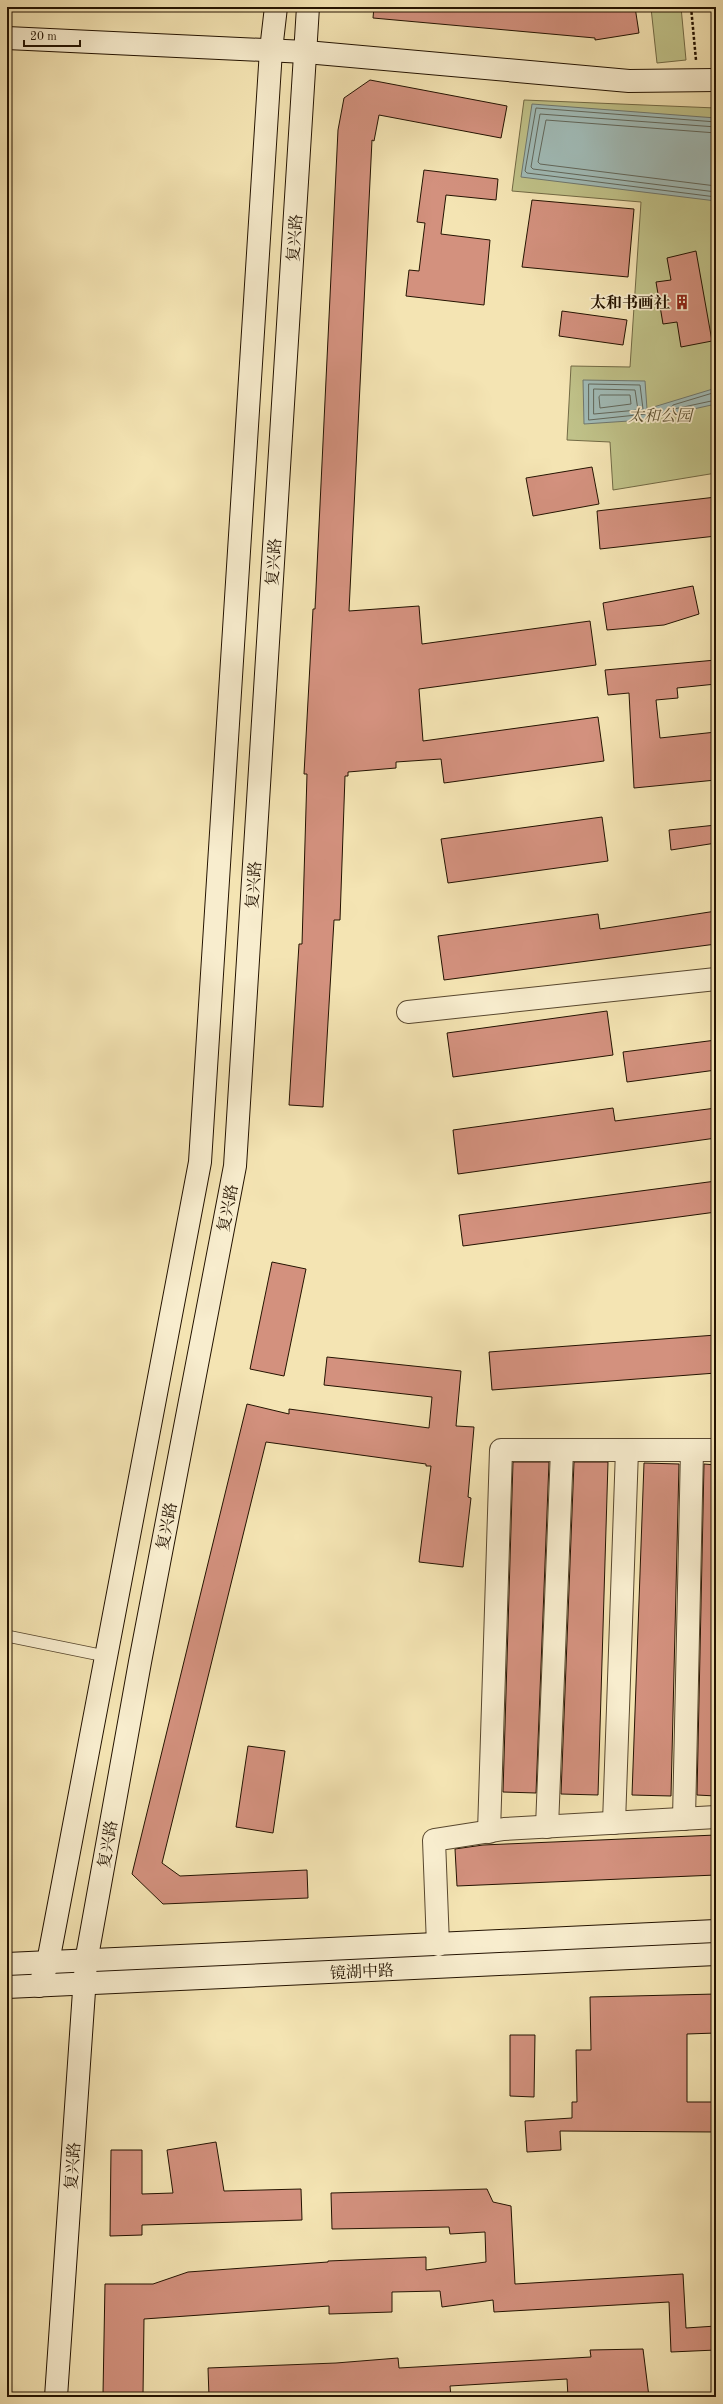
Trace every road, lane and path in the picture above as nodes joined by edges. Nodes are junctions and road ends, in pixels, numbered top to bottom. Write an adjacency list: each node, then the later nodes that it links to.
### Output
1 (276, 7): 5 (street)
2 (308, 7): 6 (street, 复兴路)
3 (691, 7): 7 (path)
4 (7, 38): 5 (street)
5 (271, 50): 6 (street); 15 (street)
6 (306, 52): 7 (street); 25 (street, 复兴路)
7 (707, 80)
8 (716, 979): 9 (street)
9 (408, 1012)
10 (562, 1450): 11 (street); 19 (street); 20 (street)
11 (627, 1450): 12 (street); 18 (street)
12 (692, 1450): 13 (street); 17 (street)
13 (716, 1450)
14 (7, 1636): 15 (lane)
15 (105, 1656): 24 (street)
16 (716, 1817): 17 (street)
17 (684, 1819): 18 (street)
18 (614, 1823): 19 (street)
19 (547, 1827): 20 (street)
20 (489, 1832): 22 (street)
21 (716, 1931): 22 (street, 镜湖中路)
22 (438, 1945): 25 (street, 镜湖中路)
23 (716, 1954): 27 (street, 镜湖中路)
24 (48, 1962): 25 (street, 镜湖中路); 26 (street, 镜湖中路); 28 (street)
25 (86, 1962): 27 (street, 复兴路)
26 (7, 1964)
27 (84, 1985): 28 (street, 镜湖中路); 30 (street, 复兴路)
28 (39, 1986): 29 (street, 镜湖中路)
29 (7, 1987)
30 (56, 2397)

